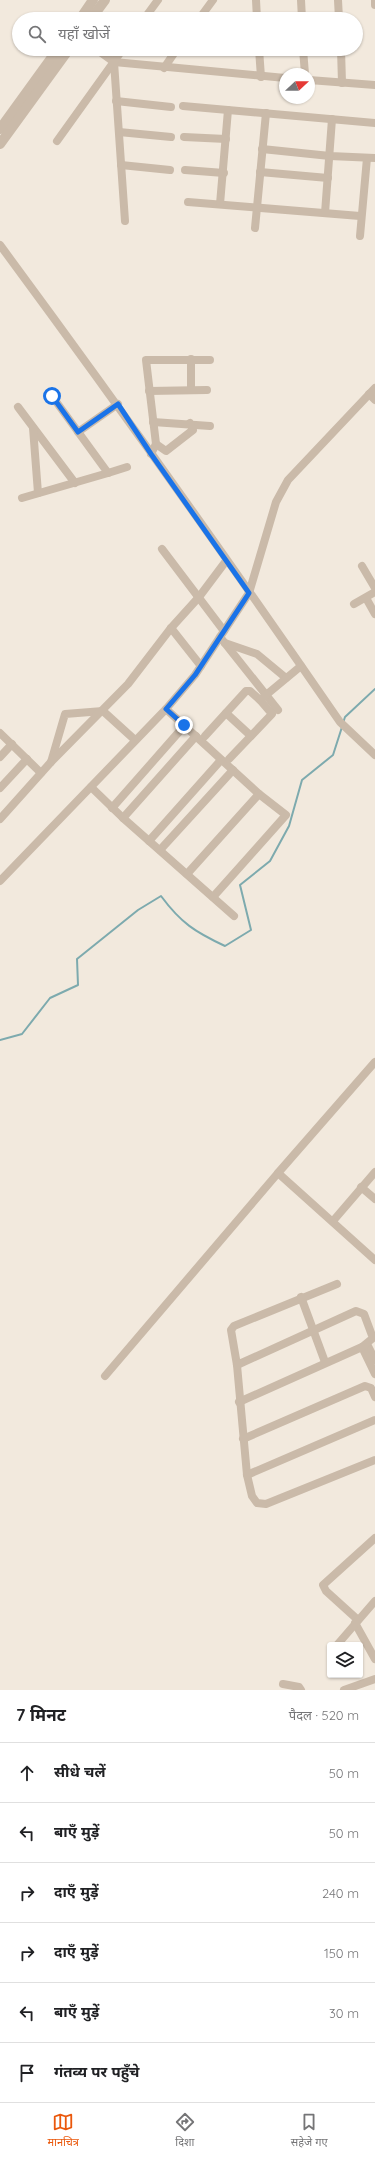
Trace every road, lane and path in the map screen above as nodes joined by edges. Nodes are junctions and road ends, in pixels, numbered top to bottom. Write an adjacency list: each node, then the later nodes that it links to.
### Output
1 (94, 0): 10 (street)
2 (105, 0): 11 (street)
3 (158, 0): 12 (street)
4 (213, 0): 13 (street)
5 (256, 0): 14 (street)
6 (301, 0): 15 (street)
7 (338, 0): 16 (street)
8 (375, 0): 9 (street)
9 (375, 5)
10 (85, 12)
11 (96, 12)
12 (149, 12)
13 (204, 12)
14 (257, 12)
15 (302, 12)
16 (339, 12)
17 (53, 56): 40 (street)
18 (64, 56): 46 (street)
19 (106, 56): 25 (street)
20 (118, 56): 25 (street)
21 (172, 56): 26 (street)
22 (260, 56): 28 (street)
23 (304, 56): 27 (street)
24 (341, 56): 31 (street)
25 (114, 62): 26 (street); 33 (street); 45 (street)
26 (164, 68): 28 (street)
27 (305, 68)
28 (261, 77): 29 (street)
29 (279, 78)
30 (315, 81): 31 (street)
31 (342, 83): 32 (street)
32 (375, 85)
33 (116, 101): 35 (street); 41 (street)
34 (183, 106): 36 (street)
35 (171, 107)
36 (228, 110): 37 (street); 44 (street)
37 (266, 113): 38 (street); 47 (street)
38 (332, 119): 39 (street); 48 (street)
39 (375, 123)
40 (0, 129)
41 (119, 132): 42 (street); 50 (street)
42 (171, 137)
43 (184, 137): 44 (street)
44 (226, 139): 53 (street)
45 (57, 141)
46 (0, 144)
47 (262, 149): 48 (street); 54 (street)
48 (330, 156): 49 (street); 55 (street)
49 (371, 158): 60 (street)
50 (121, 165): 51 (street); 61 (street)
51 (170, 170)
52 (185, 170): 53 (street)
53 (224, 172): 57 (street)
54 (260, 172): 55 (street); 58 (street)
55 (328, 178): 59 (street)
56 (188, 202): 57 (street)
57 (220, 204): 58 (street)
58 (257, 208): 59 (street); 62 (street)
59 (325, 213): 60 (street)
60 (360, 216): 63 (street)
61 (125, 221)
62 (255, 228)
63 (360, 236)
64 (0, 245): 73 (street)
65 (191, 359): 66 (street); 68 (street); 70 (street)
66 (210, 360)
67 (375, 388): 72 (street)
68 (191, 390): 69 (street); 70 (street)
69 (207, 390)
70 (149, 391): 75 (street)
71 (52, 396): 79 (street)
72 (372, 397): 93 (street)
73 (118, 404): 79 (street); 82 (street)
74 (18, 407): 78 (street)
75 (153, 422): 76 (street); 80 (street)
76 (190, 424): 77 (street); 81 (street)
77 (210, 426)
78 (33, 428): 85 (street); 86 (street)
79 (78, 432): 84 (street)
80 (156, 444): 81 (street); 82 (street)
81 (166, 450): 82 (street)
82 (151, 454): 89 (street)
83 (127, 467): 84 (street)
84 (108, 473): 85 (street)
85 (75, 483): 86 (street)
86 (38, 493): 87 (street)
87 (22, 498)
88 (162, 549): 94 (street)
89 (226, 561): 93 (street); 94 (street)
90 (362, 566): 91 (street)
91 (375, 588)
92 (375, 592): 95 (street)
93 (249, 593): 99 (street); 101 (street)
94 (199, 597): 98 (street); 99 (street)
95 (366, 598): 96 (street); 97 (street)
96 (354, 604)
97 (375, 614)
98 (171, 628): 100 (street); 106 (street)
99 (223, 637): 100 (street); 102 (street); 103 (street)
100 (201, 666): 104 (street)
101 (301, 666): 102 (street); 114 (street)
102 (286, 678): 103 (street)
103 (263, 697): 105 (street); 107 (street); 111 (street)
104 (166, 709): 108 (street); 112 (street)
105 (278, 710)
106 (103, 711): 112 (street); 118 (street); 118 (street)
107 (226, 713): 110 (street); 111 (street)
108 (184, 725): 110 (street); 119 (street)
109 (0, 733): 113 (street)
110 (200, 736): 117 (street); 122 (street)
111 (251, 736): 117 (street)
112 (135, 740): 124 (street)
113 (12, 744): 115 (street); 116 (street)
114 (375, 755)
115 (0, 757)
116 (27, 759): 121 (street); 123 (street)
117 (225, 760): 120 (street); 126 (street)
118 (51, 762): 121 (street)
119 (148, 767): 122 (street); 127 (street)
120 (233, 770): 125 (street); 128 (street)
121 (41, 773): 130 (street)
122 (159, 777): 129 (street)
123 (0, 788)
124 (91, 788): 127 (street); 134 (street)
125 (259, 794): 133 (street); 135 (street)
126 (184, 801): 128 (street); 131 (street)
127 (112, 808): 129 (street)
128 (196, 811): 132 (street)
129 (122, 818): 131 (street)
130 (0, 819)
131 (149, 841): 132 (street)
132 (160, 850): 133 (street)
133 (188, 874): 135 (street)
134 (1, 878)
135 (213, 897): 136 (street)
136 (234, 916)
137 (375, 1062): 139 (street)
138 (375, 1172): 140 (street)
139 (278, 1173): 142 (street); 152 (street)
140 (362, 1188): 141 (street); 142 (street)
141 (375, 1199)
142 (332, 1221): 143 (street)
143 (375, 1260)
144 (337, 1284): 145 (street)
145 (301, 1298): 146 (street); 150 (street)
146 (312, 1330): 147 (street); 149 (street); 150 (street)
147 (368, 1345): 148 (street); 149 (street); 151 (street)
148 (375, 1360)
149 (325, 1362): 154 (street)
150 (237, 1365): 154 (street)
151 (375, 1374)
152 (105, 1376)
153 (375, 1397): 156 (street)
154 (239, 1402): 156 (street)
155 (375, 1420): 158 (street)
156 (243, 1439): 158 (street)
157 (375, 1460): 158 (street)
158 (247, 1475)
159 (375, 1538): 161 (street)
160 (375, 1601): 161 (street)
161 (357, 1622): 162 (street); 163 (street)
162 (340, 1642)
163 (375, 1659)
164 (375, 1679): 167 (street)
165 (283, 1684): 166 (street)
166 (301, 1690)
167 (344, 1690)

